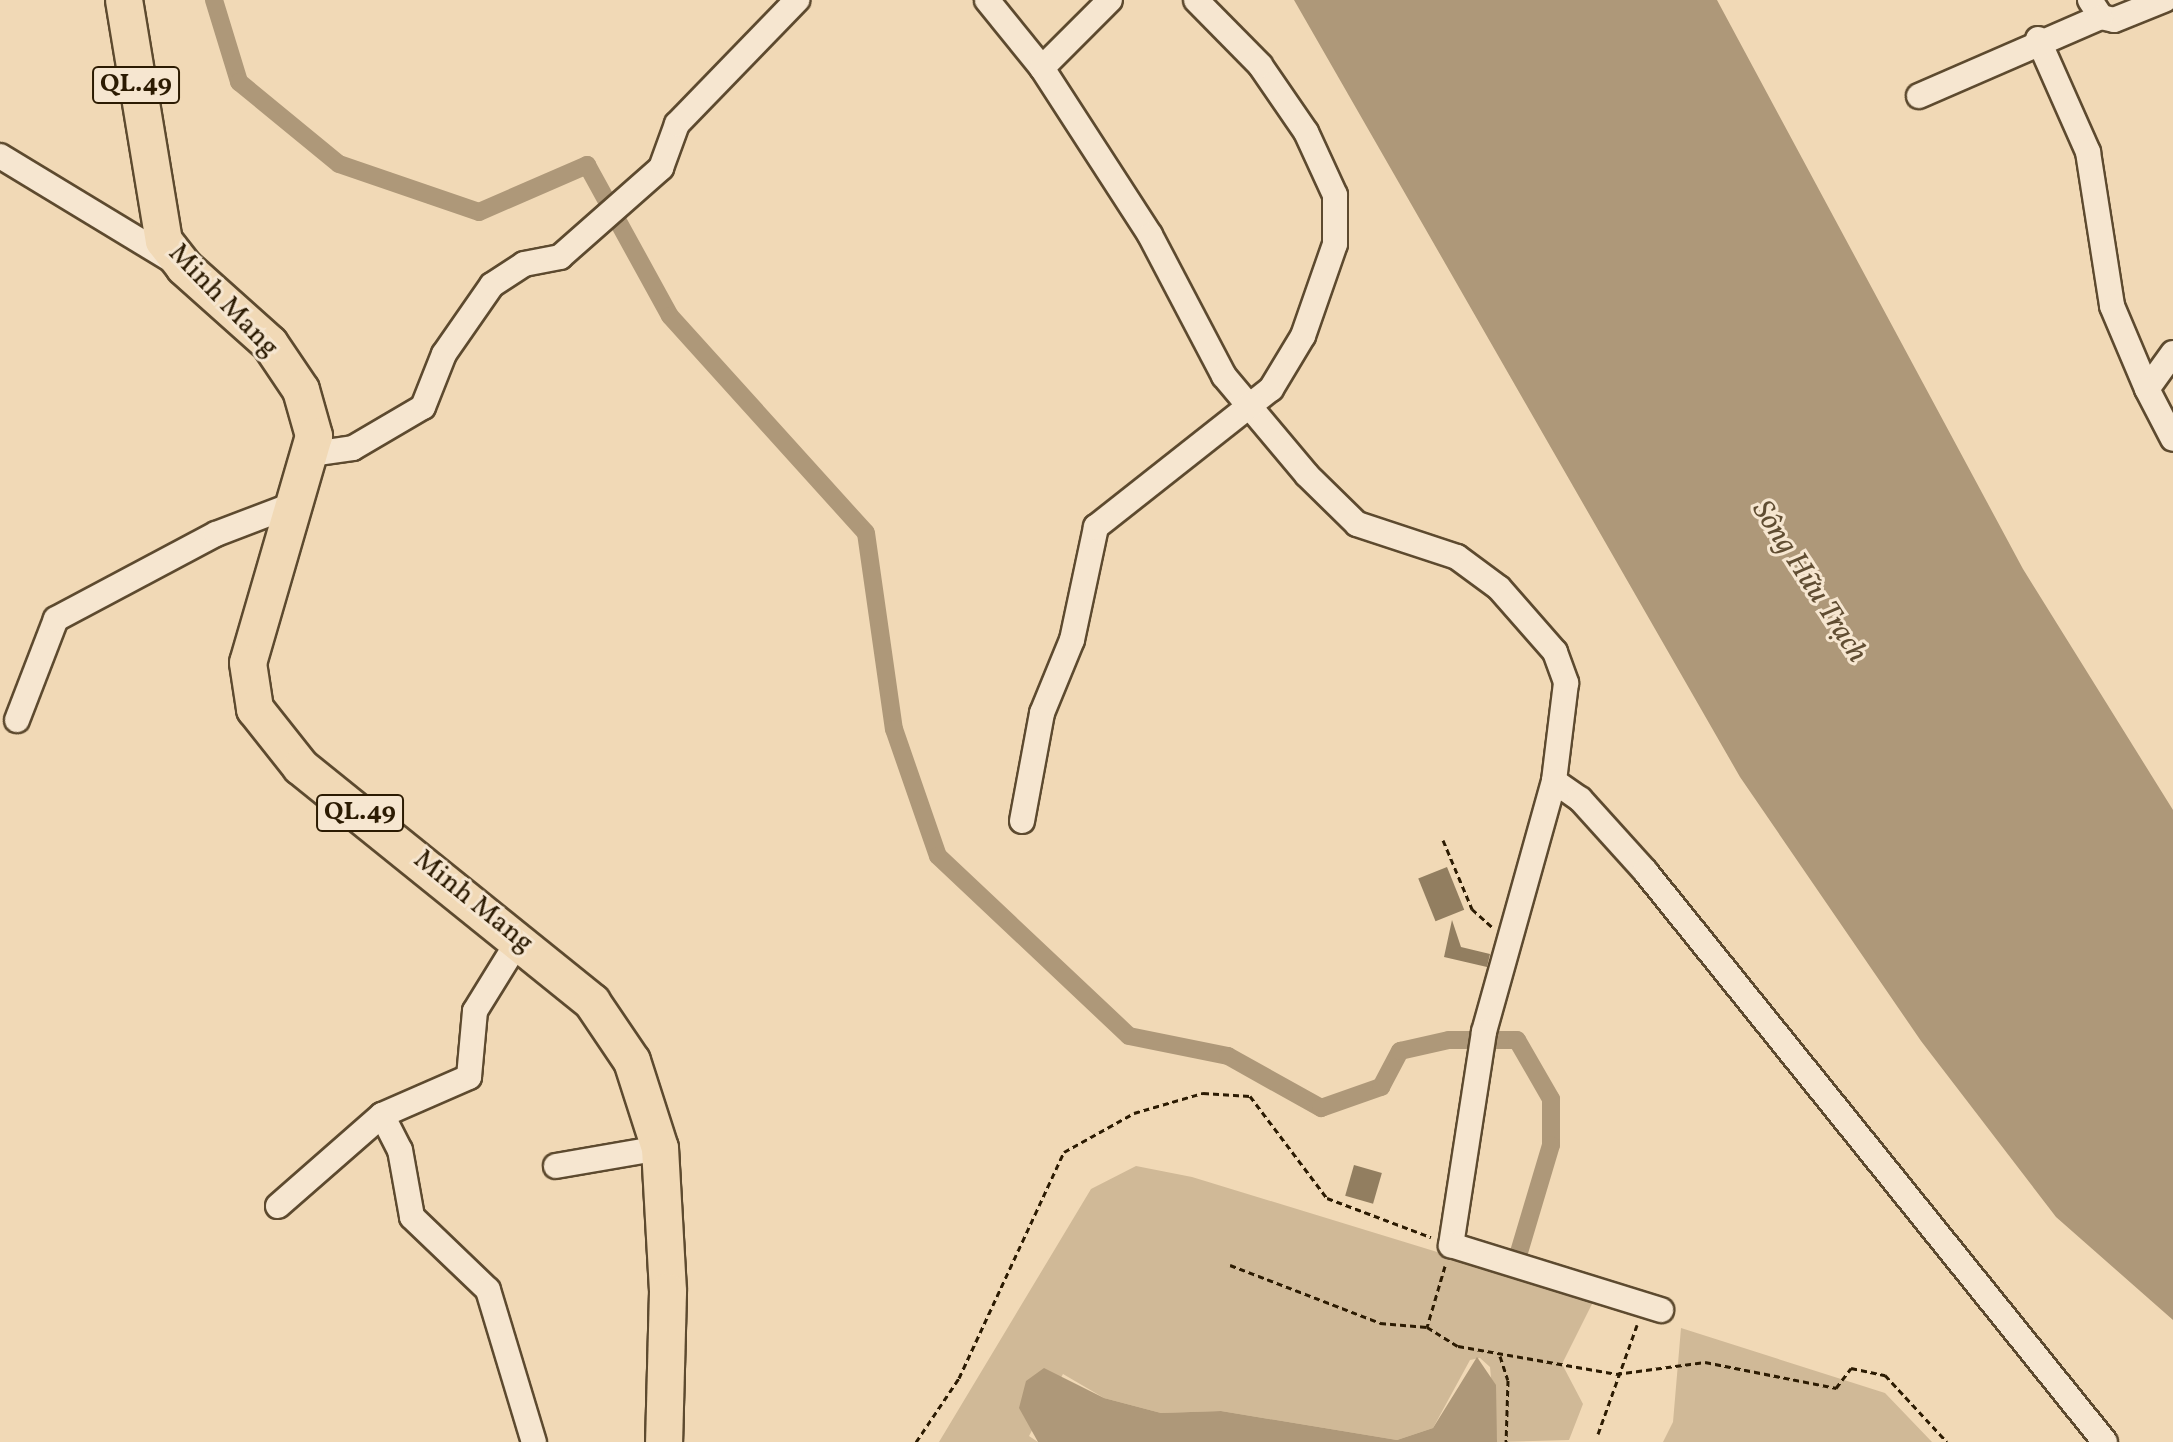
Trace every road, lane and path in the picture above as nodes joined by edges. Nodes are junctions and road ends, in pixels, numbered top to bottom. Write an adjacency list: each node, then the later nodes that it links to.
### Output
1 (124, 0): 12 (highway, Minh Mang / QL.49)
2 (797, 0): 17 (street)
3 (987, 0): 9 (street)
4 (1110, 0): 9 (street)
5 (1196, 0): 15 (street)
6 (2164, 0): 7 (street)
7 (2095, 9): 8 (street)
8 (2038, 39): 10 (street); 14 (street)
9 (1042, 68): 15 (street)
10 (1919, 96)
11 (0, 156): 12 (street)
12 (184, 267): 17 (highway, Minh Mang / QL.49)
13 (2173, 353): 14 (street)
14 (2147, 389): 16 (street)
15 (1253, 410): 20 (street); 21 (street)
16 (2173, 439)
17 (312, 454): 18 (highway, Minh Mang / QL.49)
18 (300, 502): 19 (street); 23 (highway, Minh Mang / QL.49)
19 (17, 720)
20 (1554, 781): 24 (street); 42 (street)
21 (1022, 821)
22 (1443, 840): 24 (path)
23 (520, 938): 25 (street); 26 (highway, Minh Mang / QL.49)
24 (1507, 942): 29 (street)
25 (382, 1115): 28 (street); 37 (street)
26 (660, 1148): 27 (street); 38 (highway, Minh Mang / QL.49)
27 (556, 1166)
28 (278, 1206)
29 (1451, 1245): 31 (street); 33 (path); 39 (path)
30 (1230, 1265): 33 (path)
31 (1661, 1310)
32 (1637, 1325): 35 (path)
33 (1427, 1327): 34 (path)
34 (1500, 1356): 35 (path); 40 (path)
35 (1616, 1374): 36 (path); 41 (path)
36 (1598, 1434)
37 (534, 1442)
38 (664, 1442)
39 (916, 1442)
40 (1506, 1442)
41 (1947, 1442)
42 (2105, 1442)

